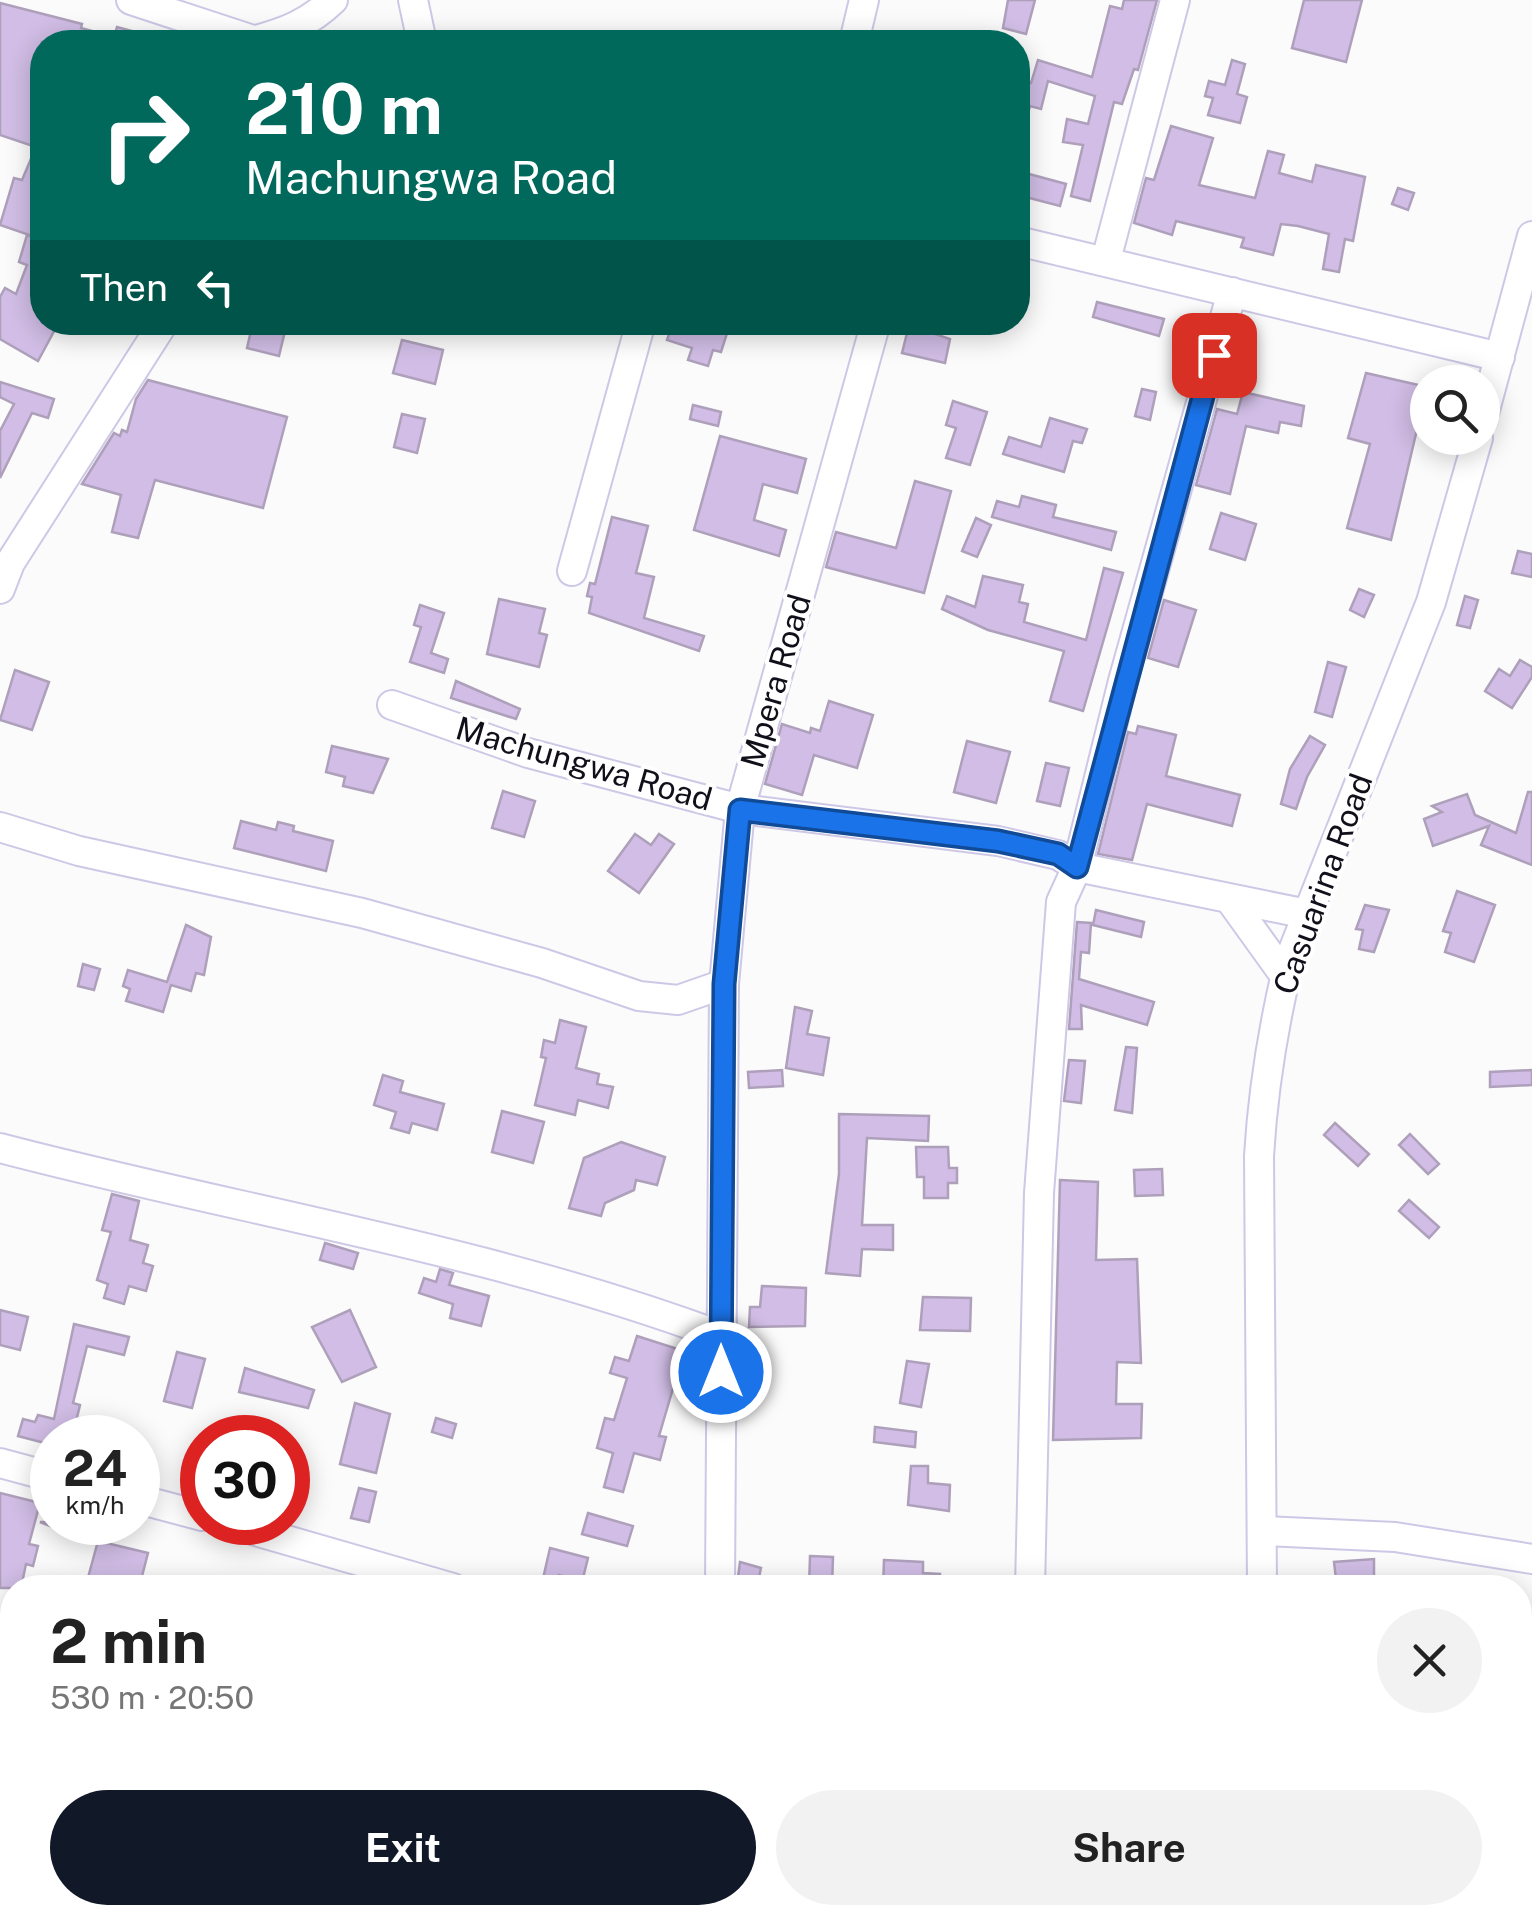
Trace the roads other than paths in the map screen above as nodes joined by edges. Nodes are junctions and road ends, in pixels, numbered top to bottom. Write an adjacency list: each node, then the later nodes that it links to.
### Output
1 (131, 0): 6 (street)
2 (332, 0): 7 (street)
3 (413, 0): 8 (street)
4 (864, 0): 9 (street)
5 (1175, 0): 12 (street)
6 (220, 30)
7 (292, 30)
8 (419, 30)
9 (857, 30)
10 (1532, 236): 17 (street)
11 (1030, 244): 12 (street)
12 (1106, 260): 13 (street)
13 (1232, 292): 17 (street); 25 (street)
14 (156, 335): 21 (street)
15 (637, 335): 20 (street)
16 (872, 335): 23 (street, Mpera Road)
17 (1500, 356): 18 (street)
18 (1498, 365)
19 (1473, 455): 27 (street, Casuarina Road)
20 (572, 571)
21 (0, 588)
22 (392, 705): 23 (street, Machungwa Road)
23 (740, 810): 25 (street, Machungwa Road); 29 (street, Mpera Road)
24 (0, 827): 29 (street)
25 (1077, 867): 26 (street, Machungwa Road); 39 (street)
26 (1231, 901): 27 (street, Machungwa Road); 28 (street)
27 (1307, 914): 28 (street, Casuarina Road)
28 (1285, 976): 34 (street, Casuarina Road)
29 (724, 984): 31 (street, Mpera Road)
30 (0, 1148): 31 (street)
31 (721, 1336): 38 (street, Mpera Road)
32 (0, 1463): 33 (street)
33 (30, 1471)
34 (1263, 1531): 36 (street); 40 (street, Casuarina Road)
35 (304, 1545): 37 (street)
36 (1532, 1559)
37 (408, 1575)
38 (720, 1575)
39 (1030, 1575)
40 (1262, 1575)

